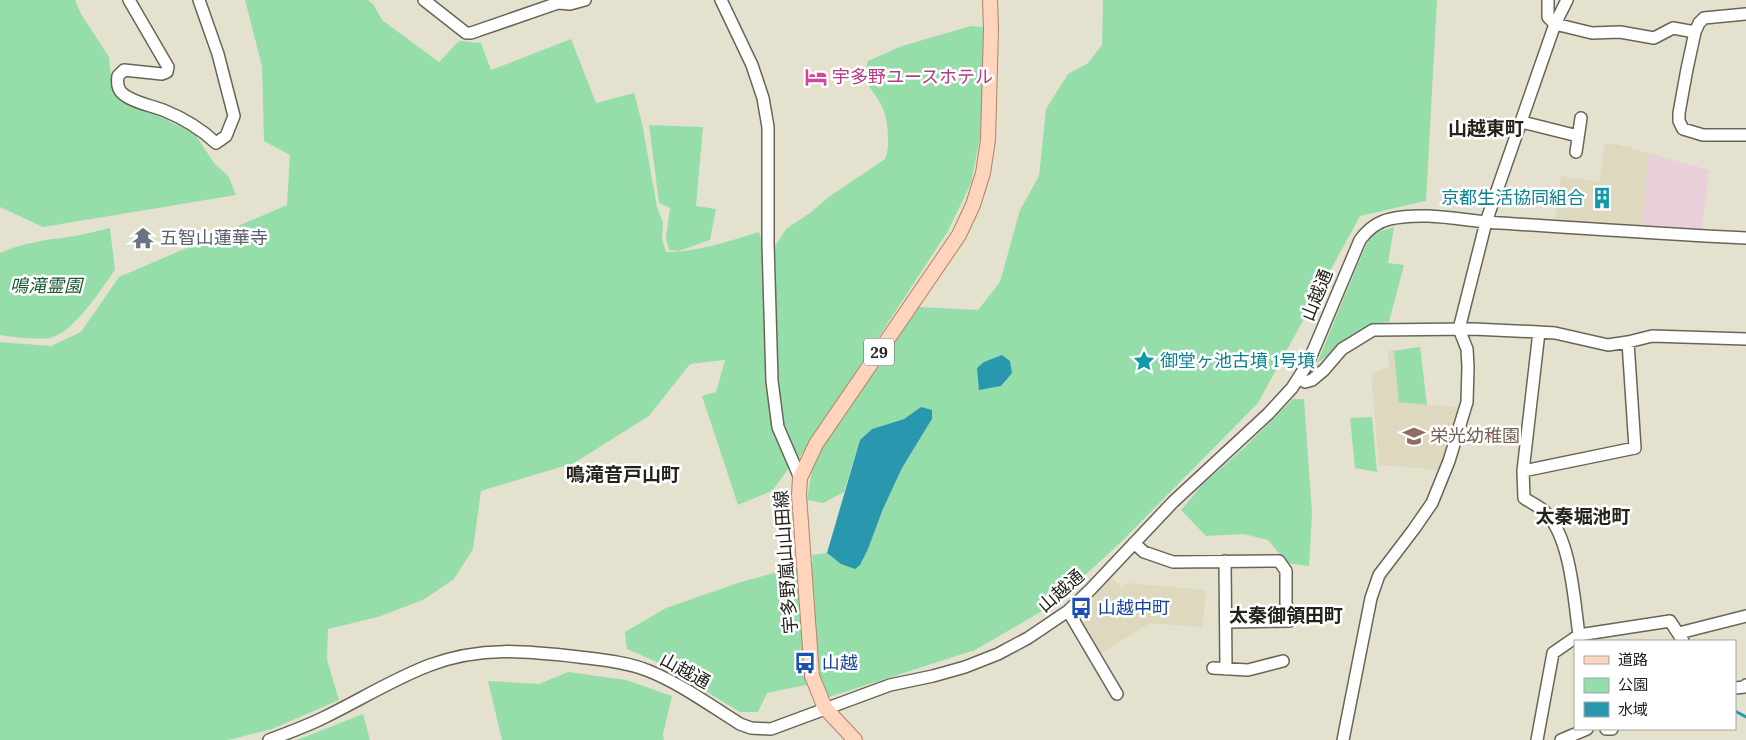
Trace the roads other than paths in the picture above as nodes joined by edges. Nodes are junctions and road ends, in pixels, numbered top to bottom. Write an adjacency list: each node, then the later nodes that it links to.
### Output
1 (130, 0): 2 (street)
2 (199, 0)
3 (424, 0): 4 (street)
4 (585, 0)
5 (721, 0): 25 (street)
6 (990, 0): 25 (main road, 宇多野嵐山山田線 / 29)
7 (1548, 0): 10 (street)
8 (1567, 0): 10 (street)
9 (1746, 14): 11 (street)
10 (1555, 24): 11 (street); 13 (street)
11 (1695, 32): 14 (street)
12 (1580, 118): 15 (street)
13 (1522, 122): 15 (street); 17 (street)
14 (1746, 135)
15 (1578, 136): 16 (street)
16 (1576, 152)
17 (1486, 222): 18 (street, 山越通); 19 (street); 23 (street, 山越通)
18 (1746, 238)
19 (1459, 329): 20 (street); 23 (street); 42 (street)
20 (1539, 332): 22 (street); 24 (street)
21 (1746, 339): 22 (street)
22 (1628, 342): 24 (street)
23 (1299, 378): 26 (street, 山越通)
24 (1523, 471): 31 (street)
25 (800, 478): 37 (main road, 宇多野嵐山山田線 / 29)
26 (1134, 543): 27 (street); 28 (street, 山越通)
27 (1225, 562): 30 (street); 30 (street)
28 (1068, 611): 36 (street); 37 (street, 山越通)
29 (1746, 616): 32 (street)
30 (1226, 622): 35 (street)
31 (1579, 635): 32 (street); 43 (street)
32 (1681, 637)
33 (1283, 661): 35 (street)
34 (1213, 668): 35 (street)
35 (1226, 669)
36 (1117, 694)
37 (825, 708): 39 (street, 山越通); 41 (main road, 宇多野嵐山山田線 / 29)
38 (1584, 730): 44 (street)
39 (770, 734): 40 (street, 山越通)
40 (269, 740)
41 (855, 740)
42 (1343, 740)
43 (1537, 740)
44 (1561, 740)

